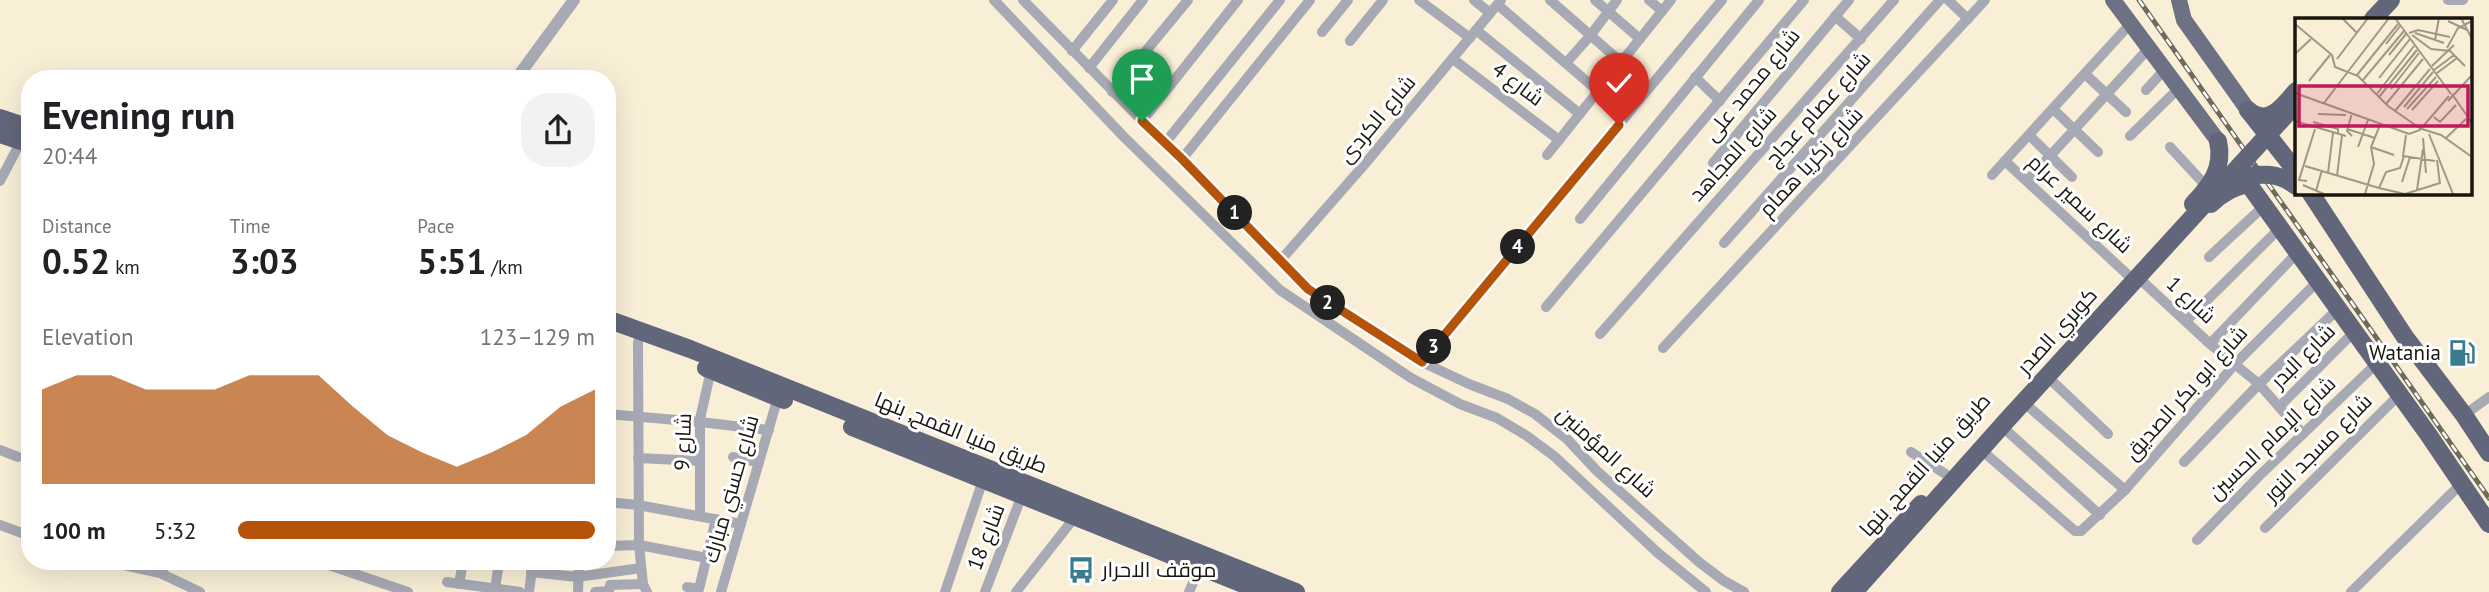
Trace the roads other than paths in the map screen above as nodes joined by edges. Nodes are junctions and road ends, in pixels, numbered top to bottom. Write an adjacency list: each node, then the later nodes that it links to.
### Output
1 (574, 0): 59 (street)
2 (994, 0): 205 (street, شارع المؤمنين)
3 (1023, 0): 53 (street, شارع المؤمنين)
4 (1113, 0): 53 (street)
5 (1143, 0): 57 (street)
6 (1188, 0): 65 (street)
7 (1238, 0): 77 (street)
8 (1280, 0): 86 (street)
9 (1310, 0): 93 (street)
10 (1348, 0): 46 (street)
11 (1384, 0): 51 (street)
12 (1474, 0): 36 (street)
13 (1550, 0): 48 (street)
14 (1595, 0): 38 (street)
15 (1617, 0): 38 (street)
16 (1649, 0): 37 (street)
17 (1671, 0): 37 (street)
18 (1722, 0): 125 (street)
19 (1759, 0): 61 (street)
20 (1804, 0): 69 (street)
21 (1849, 0): 39 (street, شارع محمد على)
22 (1894, 0): 50 (street, شارع المجاهد)
23 (1940, 0): 109 (street, شارع عصام عجاج)
24 (1948, 0): 43 (street)
25 (1985, 0): 43 (street, شارع زكريا همام)
26 (2113, 0): 45 (main road)
27 (2125, 0): 45 (main road)
28 (2170, 0): 44 (main road)
29 (2179, 0): 44 (main road)
30 (2381, 0): 40 (highway)
31 (2391, 0): 41 (highway)
32 (2396, 0): 42 (highway)
33 (2448, 0): 34 (street)
34 (2463, 0)
35 (1424, 1): 47 (street)
36 (1496, 6): 47 (street, شارع الكردى); 56 (street)
37 (1662, 11): 49 (street)
38 (1609, 12): 48 (street); 49 (street)
39 (1835, 16): 50 (street); 95 (street, شارع محمد على)
40 (2365, 18)
41 (2374, 18)
42 (2380, 18)
43 (1968, 19): 124 (street, شارع زكريا همام)
44 (2184, 20): 72 (main road)
45 (2135, 29): 52 (main road); 60 (street)
46 (1322, 32)
47 (1473, 34): 54 (street, شارع الكردى); 74 (street)
48 (1590, 36): 55 (street); 56 (street)
49 (1640, 39): 55 (street)
50 (1861, 39): 121 (street, شارع المجاهد)
51 (1350, 41)
52 (2149, 48): 58 (main road); 66 (street)
53 (1072, 51): 57 (street, شارع المؤمنين)
54 (1452, 59): 84 (street, شارع 4); 112 (street, شارع الكردى)
55 (1622, 62): 64 (street)
56 (1566, 63): 64 (street)
57 (1089, 68): 65 (street, شارع المؤمنين)
58 (2165, 69): 62 (main road); 63 (street)
59 (523, 70)
60 (2085, 74): 66 (street); 71 (street)
61 (1695, 77): 69 (street); 107 (street)
62 (2179, 88): 82 (street); 85 (main road)
63 (2146, 90)
64 (1598, 91): 74 (street)
65 (1112, 92): 77 (street, شارع المؤمنين)
66 (2107, 94): 73 (street); 78 (street)
67 (2295, 96): 101 (highway, كوبري الصدر, bridge)
68 (2295, 98): 75 (highway)
69 (1720, 101): 115 (street)
70 (2295, 106): 208 (highway, كوبري الصدر, bridge)
71 (2053, 109): 78 (street); 81 (street)
72 (2248, 110): 75 (highway); 89 (highway)
73 (2126, 112)
74 (1580, 114): 84 (street)
75 (2285, 116): 89 (highway)
76 (0, 118): 80 (highway)
77 (1142, 121): 86 (street, شارع المؤمنين)
78 (2074, 129): 90 (street); 92 (street)
79 (0, 134): 83 (highway)
80 (21, 134)
81 (2029, 135): 92 (street); 94 (street)
82 (2130, 136)
83 (21, 137)
84 (1559, 140): 91 (street)
85 (2218, 141): 101 (highway, طريق منيا القمح, بنها); 102 (highway)
86 (1165, 142): 93 (street, شارع المؤمنين)
87 (2170, 147): 101 (street)
88 (21, 148): 99 (street)
89 (2280, 149): 96 (highway)
90 (2098, 152)
91 (1547, 155)
92 (2050, 156): 98 (street); 100 (street)
93 (1182, 159): 112 (street, شارع المؤمنين)
94 (2005, 161): 97 (street); 100 (street, شارع سمير عرام)
95 (1713, 163)
96 (2295, 168)
97 (1992, 175)
98 (2072, 177)
99 (0, 181)
100 (2027, 181): 113 (street, شارع سمير عرام)
101 (2214, 184): 103 (highway, bridge); 113 (highway, طريق منيا القمح, بنها); 173 (highway, كوبري الصدر, bridge)
102 (2249, 184): 106 (highway); 113 (highway, طريق منيا القمح, بنها)
103 (2295, 185)
104 (2303, 194): 139 (highway)
105 (2311, 194): 139 (highway)
106 (2264, 206): 108 (highway); 111 (street)
107 (1580, 219)
108 (2280, 228): 110 (highway); 117 (street)
109 (1724, 243)
110 (2297, 253): 114 (highway); 123 (street)
111 (2209, 257)
112 (1280, 261): 125 (street, شارع المؤمنين)
113 (2135, 278): 117 (street, شارع 1); 129 (highway, طريق منيا القمح, بنها); 140 (highway, طريق منيا القمح, بنها)
114 (2318, 282): 116 (highway); 126 (street, شارع ابو بكر الصديق)
115 (1546, 307)
116 (2337, 310): 119 (highway); 130 (street)
117 (2186, 321): 123 (street, شارع 1)
118 (616, 322): 204 (highway, طريق منيا القمح, بنها)
119 (2353, 333): 127 (highway); 135 (street, شارع البدر)
120 (616, 334): 122 (highway, طريق منيا القمح, بنها)
121 (1600, 334)
122 (638, 342): 128 (highway, طريق منيا القمح, بنها); 137 (street)
123 (2210, 344): 126 (street, شارع 1)
124 (1663, 348)
125 (1422, 362): 206 (street, شارع المؤمنين)
126 (2236, 363): 130 (street, شارع 1); 157 (street, شارع ابو بكر الصديق)
127 (2376, 364): 131 (highway); 143 (street, شارع الإمام الحسين)
128 (711, 370): 132 (highway, طريق منيا القمح, بنها); 138 (street, شارع 9)
129 (2052, 381): 134 (highway, طريق منيا القمح, بنها); 142 (street)
130 (2259, 384): 135 (street, شارع 1); 153 (street)
131 (2399, 395): 156 (highway); 168 (street, شارع مسجد النور)
132 (779, 397): 141 (street, شارع حسني مبارك); 155 (highway, طريق منيا القمح, بنها)
133 (2489, 397): 139 (street)
134 (2029, 407): 140 (highway, طريق منيا القمح, بنها); 157 (street)
135 (2280, 407): 143 (street, شارع 1)
136 (616, 415): 137 (street)
137 (638, 416): 138 (street); 150 (street)
138 (700, 422): 141 (street); 151 (street, شارع 9)
139 (2468, 422): 146 (highway)
140 (2001, 426): 147 (highway, طريق منيا القمح, بنها); 154 (highway, طريق منيا القمح, بنها); 161 (street)
141 (769, 430): 152 (street, شارع حسني مبارك)
142 (2108, 434)
143 (2303, 434): 170 (street, شارع الإمام الحسين)
144 (0, 450): 148 (street)
145 (1911, 452): 154 (street)
146 (2489, 453)
147 (1986, 454): 161 (street, شارع ابو بكر الصديق); 209 (highway, طريق منيا القمح, بنها)
148 (18, 457)
149 (733, 457): 152 (street)
150 (638, 458): 151 (street); 160 (street)
151 (701, 461): 162 (street, شارع 9)
152 (759, 462): 165 (street, شارع حسني مبارك)
153 (2184, 463)
154 (1947, 475): 173 (highway, طريق منيا القمح, بنها)
155 (983, 480): 158 (highway, طريق منيا القمح, بنها); 199 (street)
156 (2461, 484): 166 (highway); 210 (street)
157 (2125, 490): 161 (street, شارع ابو بكر الصديق)
158 (1022, 495): 163 (highway, طريق منيا القمح, بنها); 200 (street, شارع 18)
159 (616, 503): 160 (street)
160 (638, 505): 162 (street); 172 (street)
161 (2100, 515)
162 (700, 516): 164 (street)
163 (1075, 517): 175 (highway, طريق منيا القمح, بنها); 201 (street)
164 (716, 519): 165 (street); 174 (street)
165 (741, 524): 198 (street, شارع حسني مبارك)
166 (2489, 524)
167 (0, 525): 169 (street)
168 (2265, 528)
169 (21, 533)
170 (2197, 540)
171 (616, 545): 172 (street)
172 (639, 545): 174 (street); 176 (street)
173 (1875, 555): 207 (highway, طريق منيا القمح, بنها)
174 (707, 558): 189 (street)
175 (1200, 567): 202 (street); 203 (highway, طريق منيا القمح, بنها)
176 (641, 568): 186 (street); 190 (street)
177 (146, 570): 185 (street)
178 (162, 570): 185 (street)
179 (343, 570): 193 (street)
180 (462, 570): 188 (street)
181 (496, 570): 191 (street)
182 (532, 570): 195 (street)
183 (546, 570): 186 (street)
184 (578, 570): 186 (street)
185 (160, 573): 192 (street)
186 (577, 577): 196 (street)
187 (447, 582): 188 (street)
188 (459, 584): 191 (street)
189 (687, 587)
190 (640, 588): 197 (street)
191 (488, 589): 194 (street)
192 (200, 592)
193 (408, 592)
194 (520, 592)
195 (528, 592)
196 (578, 592)
197 (595, 592)
198 (721, 592)
199 (945, 592)
200 (985, 592)
201 (1016, 592)
202 (1189, 592)
203 (1263, 592)
204 (1296, 592)
205 (1706, 592)
206 (1744, 592)
207 (1840, 592)
208 (1854, 592)
209 (1863, 592)
210 (2351, 592)

